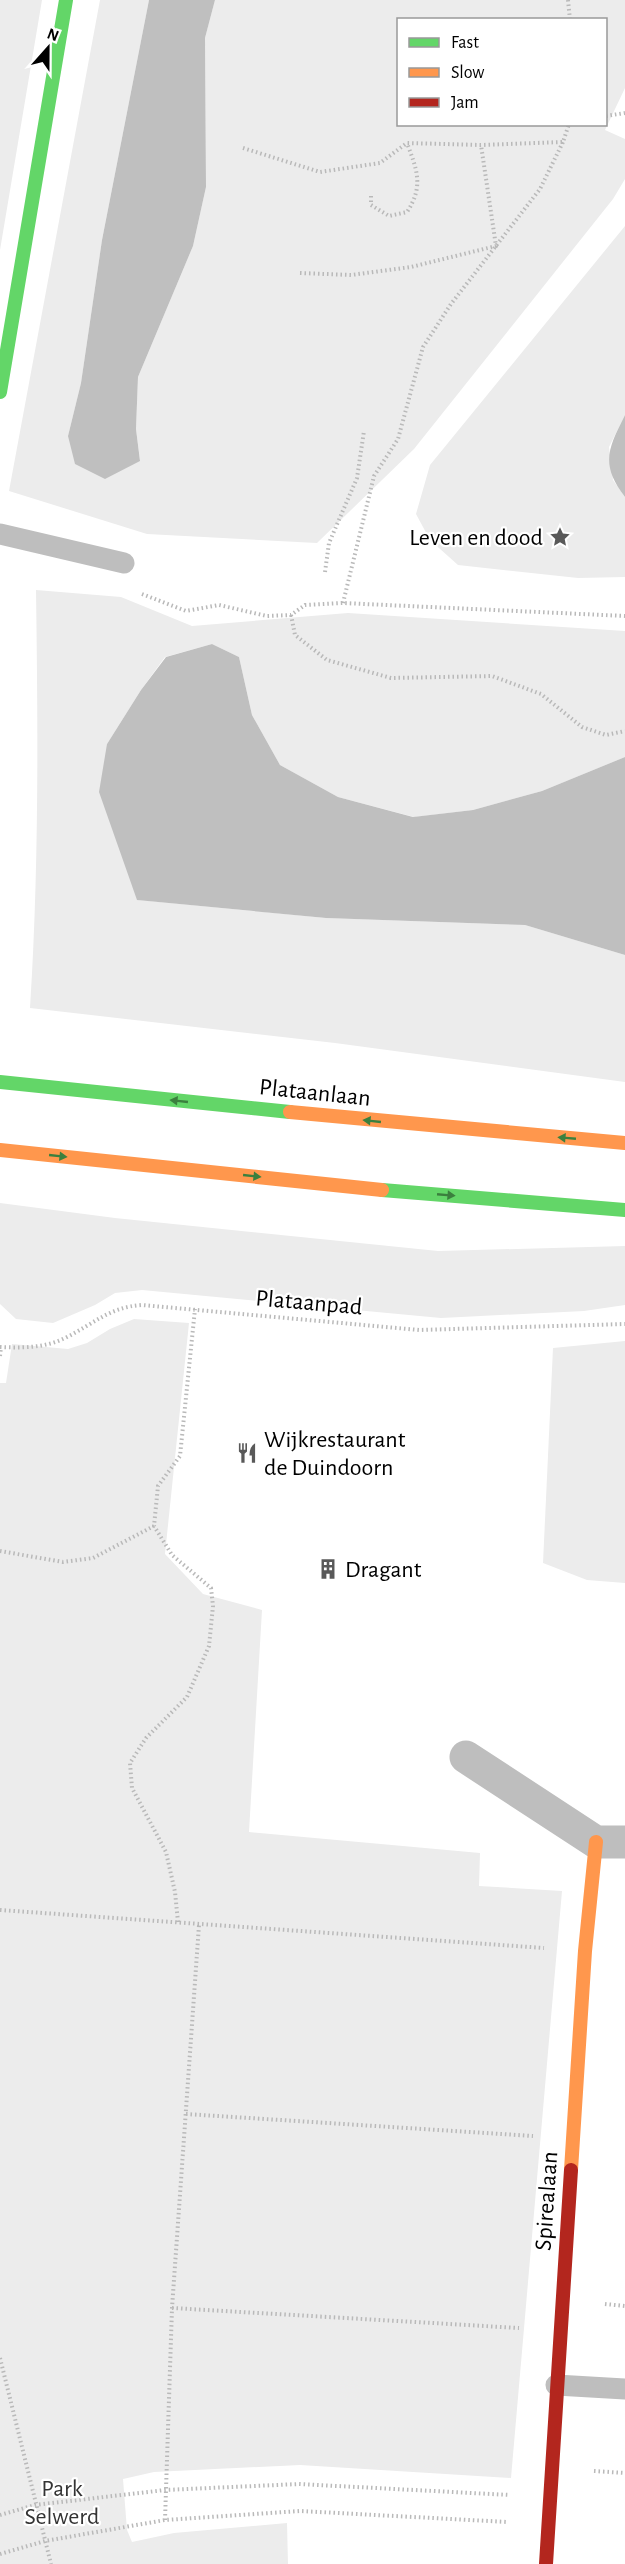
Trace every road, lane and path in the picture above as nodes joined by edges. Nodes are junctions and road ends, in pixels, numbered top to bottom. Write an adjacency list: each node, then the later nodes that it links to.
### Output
1 (66, 0): 14 (main road)
2 (568, 0): 3 (path)
3 (570, 18)
4 (625, 113): 5 (path)
5 (607, 116)
6 (568, 126): 7 (path)
7 (562, 142): 9 (path); 12 (path)
8 (407, 143): 9 (path); 10 (path); 11 (path)
9 (481, 145): 12 (path)
10 (243, 148)
11 (371, 196)
12 (496, 246): 13 (path); 20 (path)
13 (300, 273)
14 (0, 392)
15 (363, 431): 19 (path)
16 (0, 534): 17 (lane)
17 (102, 558): 18 (lane); 21 (path)
18 (124, 563)
19 (326, 572)
20 (343, 603): 21 (path); 22 (path)
21 (291, 615): 23 (path)
22 (625, 616)
23 (625, 731)
24 (0, 1082): 25 (main road, Plataanlaan, one-way to 24)
25 (625, 1143)
26 (0, 1150): 27 (main road, one-way to 27)
27 (625, 1210)
28 (195, 1309): 29 (path, Plataanpad); 30 (path, Plataanpad); 32 (path)
29 (625, 1324)
30 (1, 1347): 31 (path)
31 (0, 1356)
32 (154, 1526): 33 (path); 37 (path)
33 (0, 1551)
34 (466, 1757): 35 (street)
35 (610, 1842): 39 (main road, Spirealaan)
36 (0, 1910): 37 (path)
37 (178, 1922): 38 (path)
38 (199, 1925): 39 (path); 40 (path)
39 (585, 1951): 41 (main road, Spirealaan)
40 (186, 2114): 41 (path); 42 (path)
41 (573, 2139): 43 (main road, Spirealaan)
42 (172, 2308): 43 (path); 47 (path)
43 (560, 2331): 45 (main road, Spirealaan)
44 (0, 2358): 49 (path)
45 (556, 2385): 46 (lane); 48 (main road, Spirealaan)
46 (625, 2389)
47 (165, 2490): 48 (path); 49 (path); 51 (path)
48 (549, 2497): 52 (main road, Spirealaan)
49 (35, 2505): 50 (path); 53 (path)
50 (0, 2515)
51 (165, 2520): 52 (path); 53 (path)
52 (548, 2524): 56 (main road, Spirealaan)
53 (45, 2541): 54 (path); 55 (path)
54 (0, 2554)
55 (51, 2564)
56 (546, 2564)

